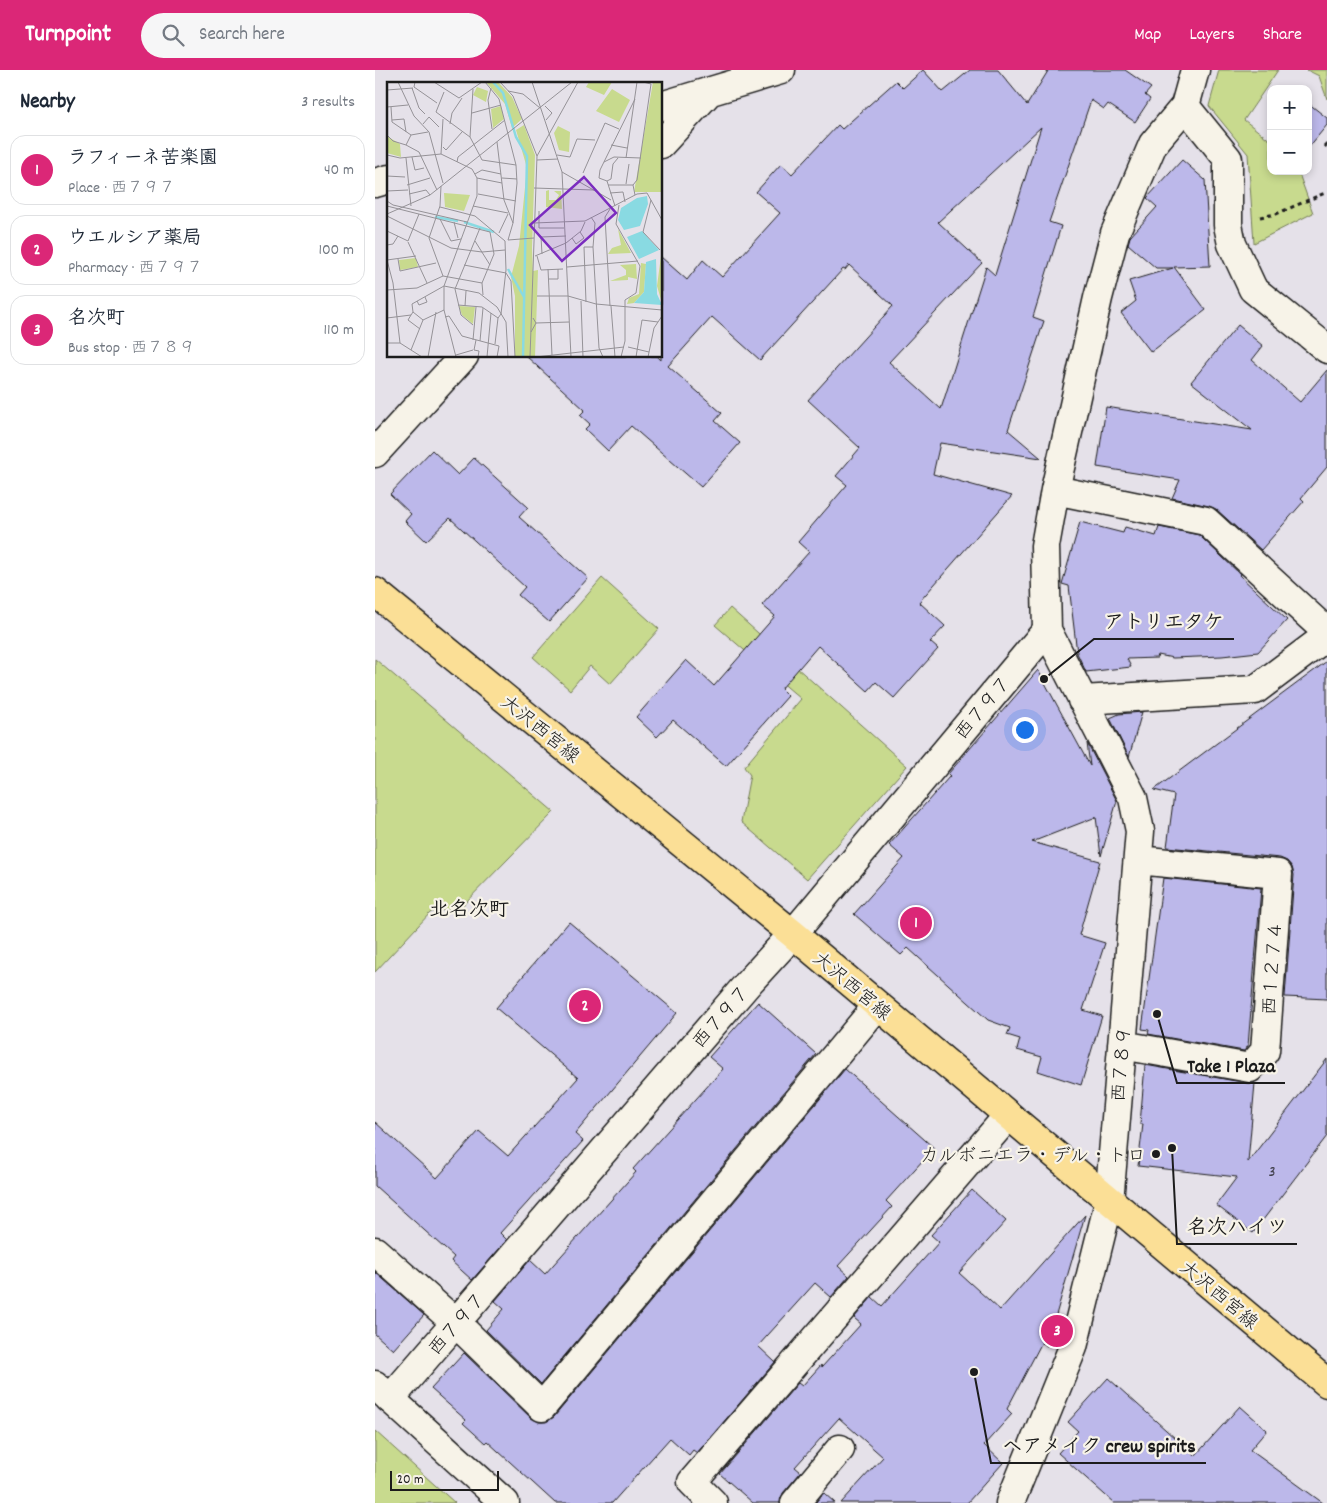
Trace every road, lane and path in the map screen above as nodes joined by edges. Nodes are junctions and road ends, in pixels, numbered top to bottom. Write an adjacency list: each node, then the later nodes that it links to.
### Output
1 (781, 70): 3 (street)
2 (1195, 70): 5 (street)
3 (708, 93): 4 (street); 6 (street)
4 (663, 105)
5 (1185, 106): 9 (street); 12 (street)
6 (663, 142)
7 (1327, 192): 8 (path)
8 (1275, 214)
9 (1327, 349)
10 (463, 358): 11 (street)
11 (375, 453)
12 (1055, 490): 14 (street); 15 (street)
13 (375, 592): 18 (main road, 大沢西宮線)
14 (1047, 630): 16 (street, 西７８９); 18 (street, 西７９７)
15 (1327, 634): 16 (street)
16 (1083, 700): 17 (street, 西７８９)
17 (1138, 860): 20 (street, 西７８９); 20 (street, 西１２７４)
18 (793, 934): 19 (main road, 大沢西宮線); 24 (street, 西７９７)
19 (877, 1006): 21 (main road, 大沢西宮線); 24 (street)
20 (1122, 1045): 22 (street, 西７８９)
21 (1008, 1116): 22 (main road, 大沢西宮線); 29 (street)
22 (1109, 1202): 25 (main road, 大沢西宮線); 31 (street, 西７８９)
23 (375, 1251): 24 (street)
24 (456, 1323): 26 (street, 西７９７)
25 (1327, 1383)
26 (383, 1392): 28 (street)
27 (840, 1449): 30 (street)
28 (505, 1503)
29 (713, 1503)
30 (795, 1503)
31 (1010, 1503)

